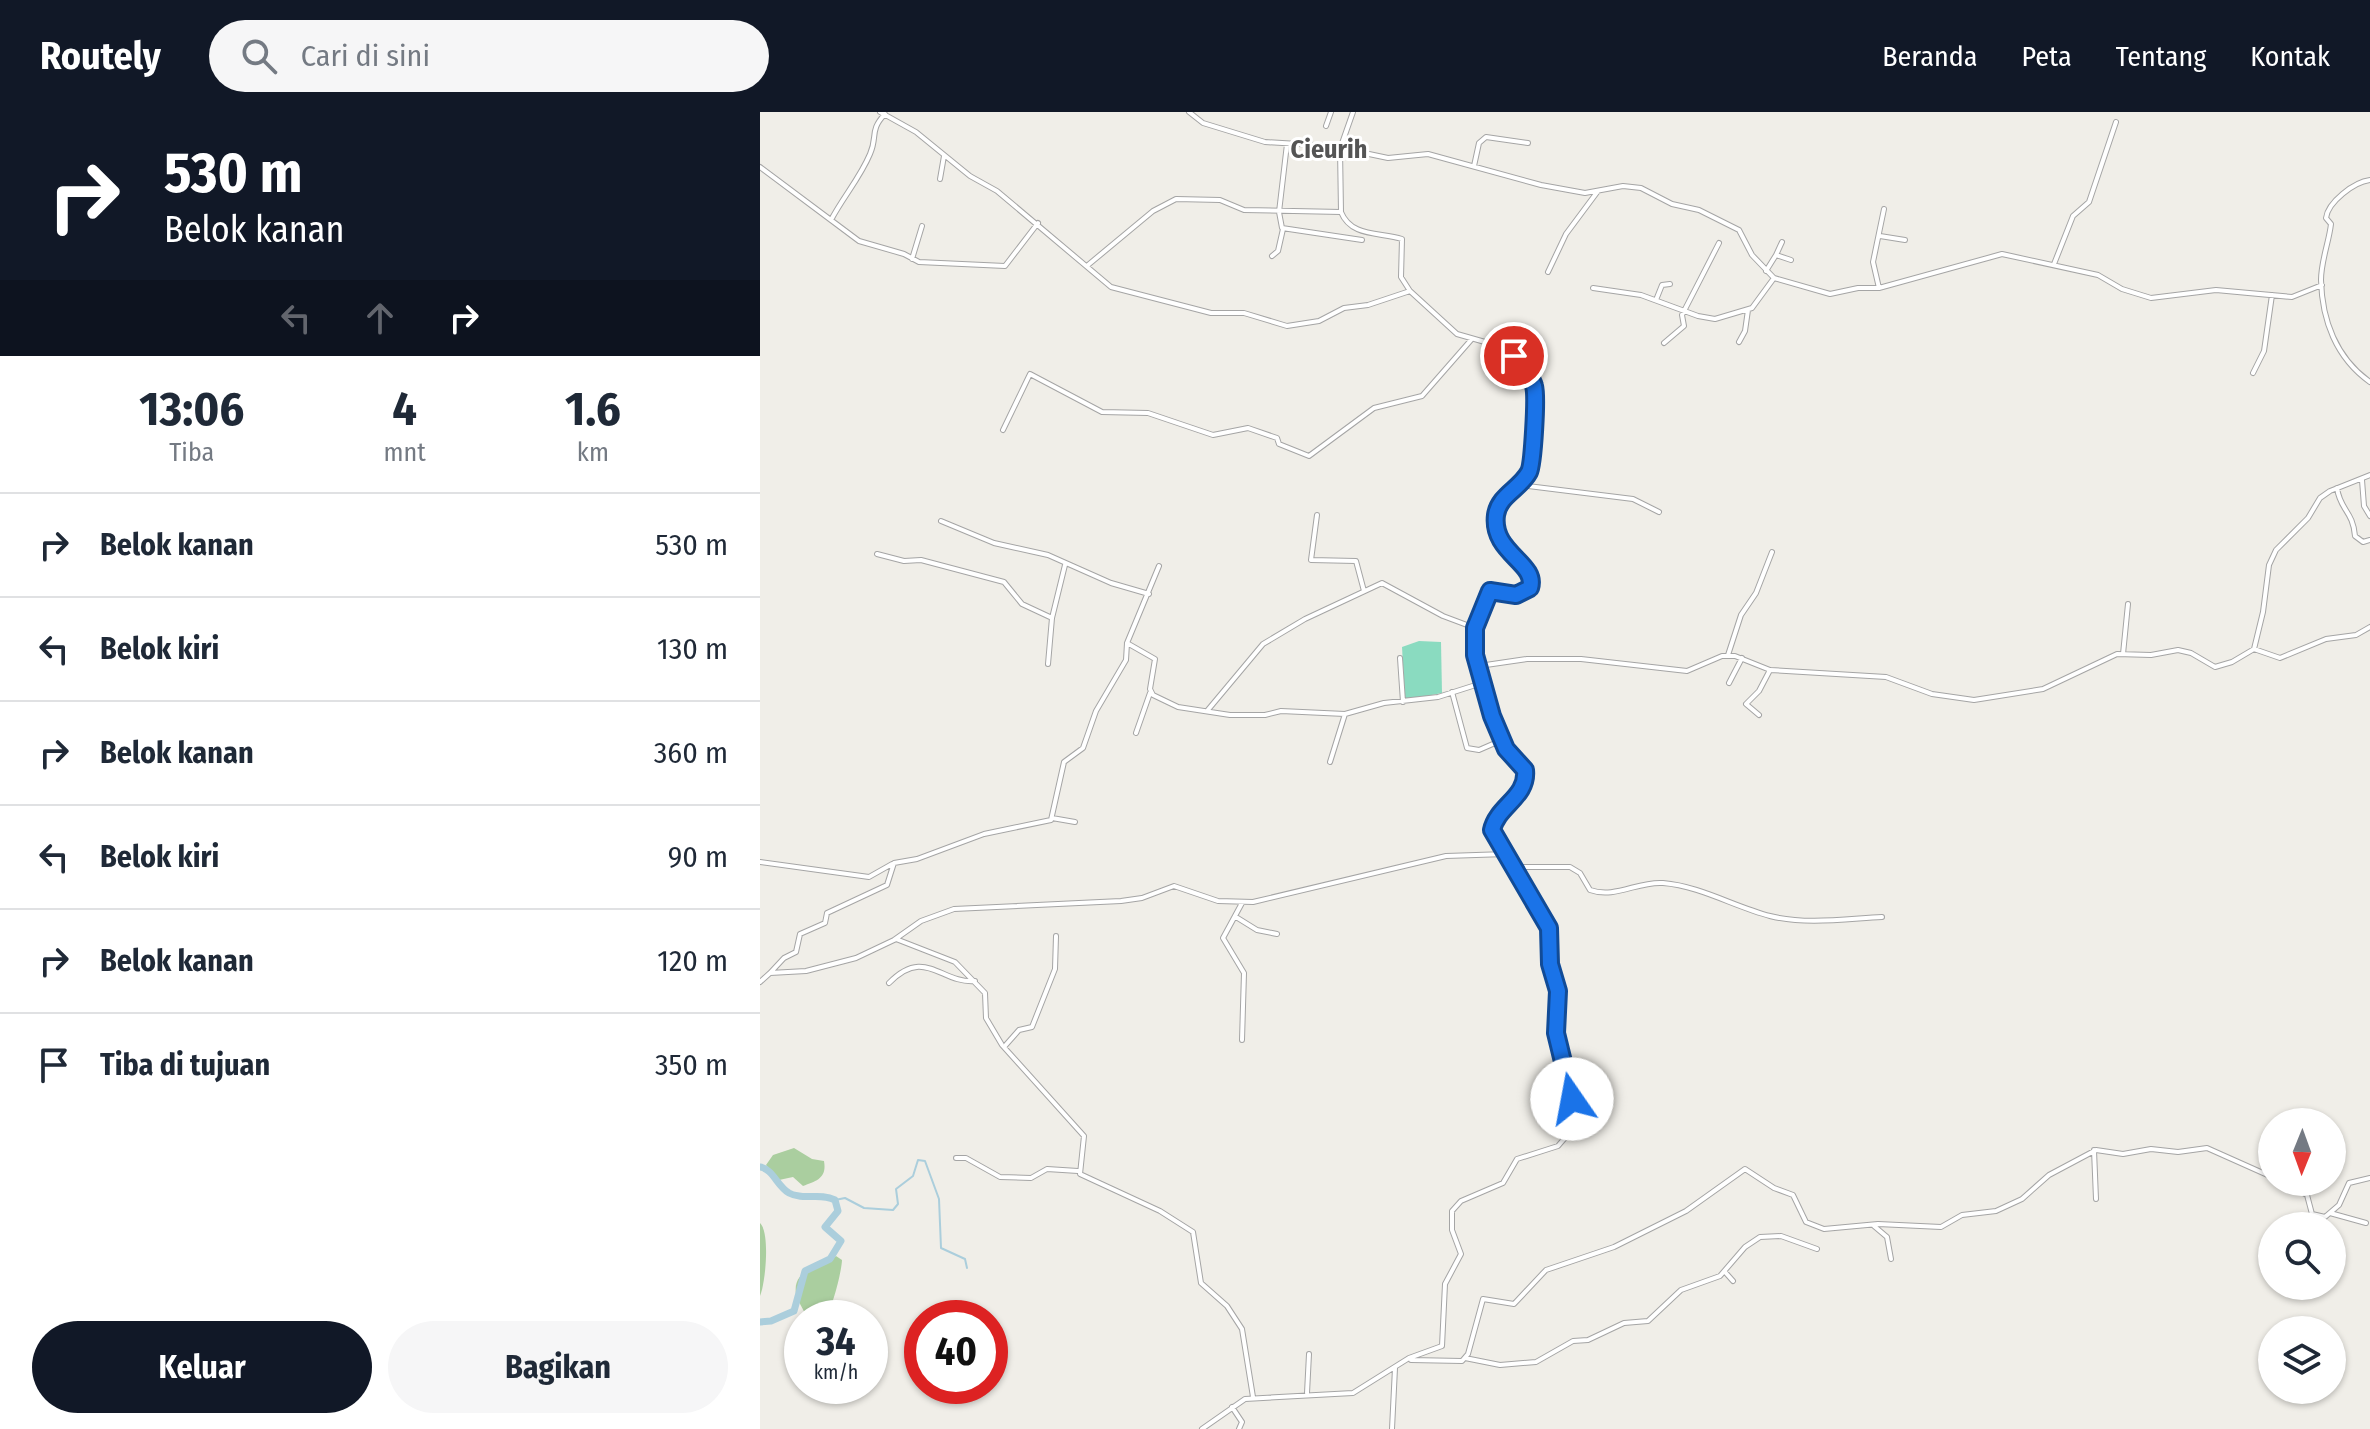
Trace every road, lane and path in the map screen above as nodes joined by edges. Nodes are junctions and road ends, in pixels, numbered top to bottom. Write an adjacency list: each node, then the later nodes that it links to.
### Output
1 (1189, 112): 8 (street)
2 (1331, 112): 6 (street)
3 (1353, 112): 9 (street)
4 (883, 113): 10 (street); 19 (street)
5 (2116, 122): 32 (street)
6 (1326, 126)
7 (1528, 143): 11 (street)
8 (1287, 144): 9 (street); 17 (street)
9 (1340, 149): 11 (street); 18 (street)
10 (944, 156): 13 (street); 20 (street)
11 (1474, 166): 15 (street)
12 (760, 167): 19 (street)
13 (940, 179)
14 (2370, 180): 38 (street)
15 (1598, 191): 34 (street); 35 (street)
16 (1884, 209): 23 (street)
17 (1279, 212): 18 (street); 22 (street); 33 (street)
18 (1341, 212): 41 (street)
19 (831, 220): 30 (street)
20 (1038, 223): 30 (street); 33 (street)
21 (922, 226): 30 (street)
22 (1283, 229): 24 (street); 29 (street)
23 (1880, 236): 25 (street); 40 (street)
24 (1362, 240)
25 (1905, 240)
26 (1782, 242): 28 (street)
27 (1719, 243): 44 (street)
28 (1776, 255): 31 (street); 34 (street)
29 (1272, 256)
30 (912, 259)
31 (1791, 260)
32 (2054, 264): 40 (street); 42 (street)
33 (1087, 265): 41 (street)
34 (1766, 271): 36 (street)
35 (1548, 272)
36 (1774, 278): 40 (street); 45 (street)
37 (1670, 284): 43 (street)
38 (2322, 285): 42 (street); 50 (street)
39 (1593, 288): 43 (street)
40 (1879, 288)
41 (1410, 291): 46 (street)
42 (2272, 295): 49 (street)
43 (1656, 300): 44 (street)
44 (1686, 310): 45 (street); 48 (street)
45 (1748, 310): 47 (street)
46 (1471, 340): 51 (street); 54 (street)
47 (1739, 342)
48 (1664, 343)
49 (2253, 373)
50 (2370, 382)
51 (1003, 430)
52 (2370, 475): 53 (street)
53 (2362, 480): 55 (street); 58 (street)
54 (1520, 485): 56 (street); 70 (street)
55 (2337, 488): 60 (street); 72 (street)
56 (1659, 512)
57 (1317, 515): 65 (street)
58 (2370, 516)
59 (941, 521): 63 (street)
60 (2370, 540)
61 (1772, 552): 74 (street)
62 (877, 554): 68 (street)
63 (1065, 565): 66 (street); 68 (street)
64 (1159, 566): 66 (street)
65 (1364, 591): 70 (street); 85 (street)
66 (1149, 594): 71 (street)
67 (2128, 604): 73 (street)
68 (1052, 618): 77 (street)
69 (2370, 627): 72 (street)
70 (1475, 628): 78 (street)
71 (1127, 643): 83 (street); 91 (street)
72 (2254, 649): 73 (street)
73 (2123, 654): 79 (street)
74 (1728, 655): 76 (street); 78 (street)
75 (1400, 658): 84 (street)
76 (1742, 658): 79 (street); 81 (street)
77 (1048, 664)
78 (1479, 666): 80 (street)
79 (1770, 670): 87 (street)
80 (1482, 683): 82 (street); 89 (street)
81 (1729, 683)
82 (1452, 692): 84 (street); 89 (street)
83 (1150, 693): 85 (street); 88 (street)
84 (1403, 702): 86 (street)
85 (1206, 712): 86 (street)
86 (1345, 714): 90 (street)
87 (1759, 715)
88 (1136, 733)
89 (1502, 740): 93 (street)
90 (1330, 762)
91 (1052, 818): 92 (street); 95 (street)
92 (1075, 822)
93 (1506, 854): 96 (street); 97 (street)
94 (760, 862): 95 (street)
95 (892, 864): 103 (street)
96 (1513, 867): 99 (street); 125 (street)
97 (1242, 903): 98 (street); 102 (street)
98 (1236, 917): 100 (street); 107 (street)
99 (1882, 917)
100 (1277, 934)
101 (1056, 936): 108 (street)
102 (896, 939): 103 (street); 104 (street)
103 (770, 973): 105 (street)
104 (975, 981): 106 (street); 108 (street)
105 (760, 982)
106 (889, 983)
107 (1242, 1040)
108 (1004, 1047): 111 (street)
109 (2094, 1150): 112 (street); 114 (street); 118 (street)
110 (956, 1158): 111 (street)
111 (1078, 1171): 128 (street)
112 (2258, 1171)
113 (2370, 1178): 115 (street)
114 (2096, 1199)
115 (2331, 1212)
116 (2346, 1217): 117 (street)
117 (2366, 1223)
118 (1872, 1224): 120 (street); 124 (street)
119 (1817, 1249): 121 (street)
120 (1891, 1259)
121 (1725, 1272): 122 (street); 124 (street)
122 (1733, 1281)
123 (1309, 1354): 127 (street)
124 (1463, 1358): 125 (street)
125 (1405, 1361): 126 (street)
126 (1395, 1368): 127 (street); 132 (street)
127 (1307, 1393): 128 (street)
128 (1253, 1397): 129 (street)
129 (1232, 1407): 130 (street); 131 (street)
130 (1202, 1429)
131 (1239, 1429)
132 (1392, 1429)

